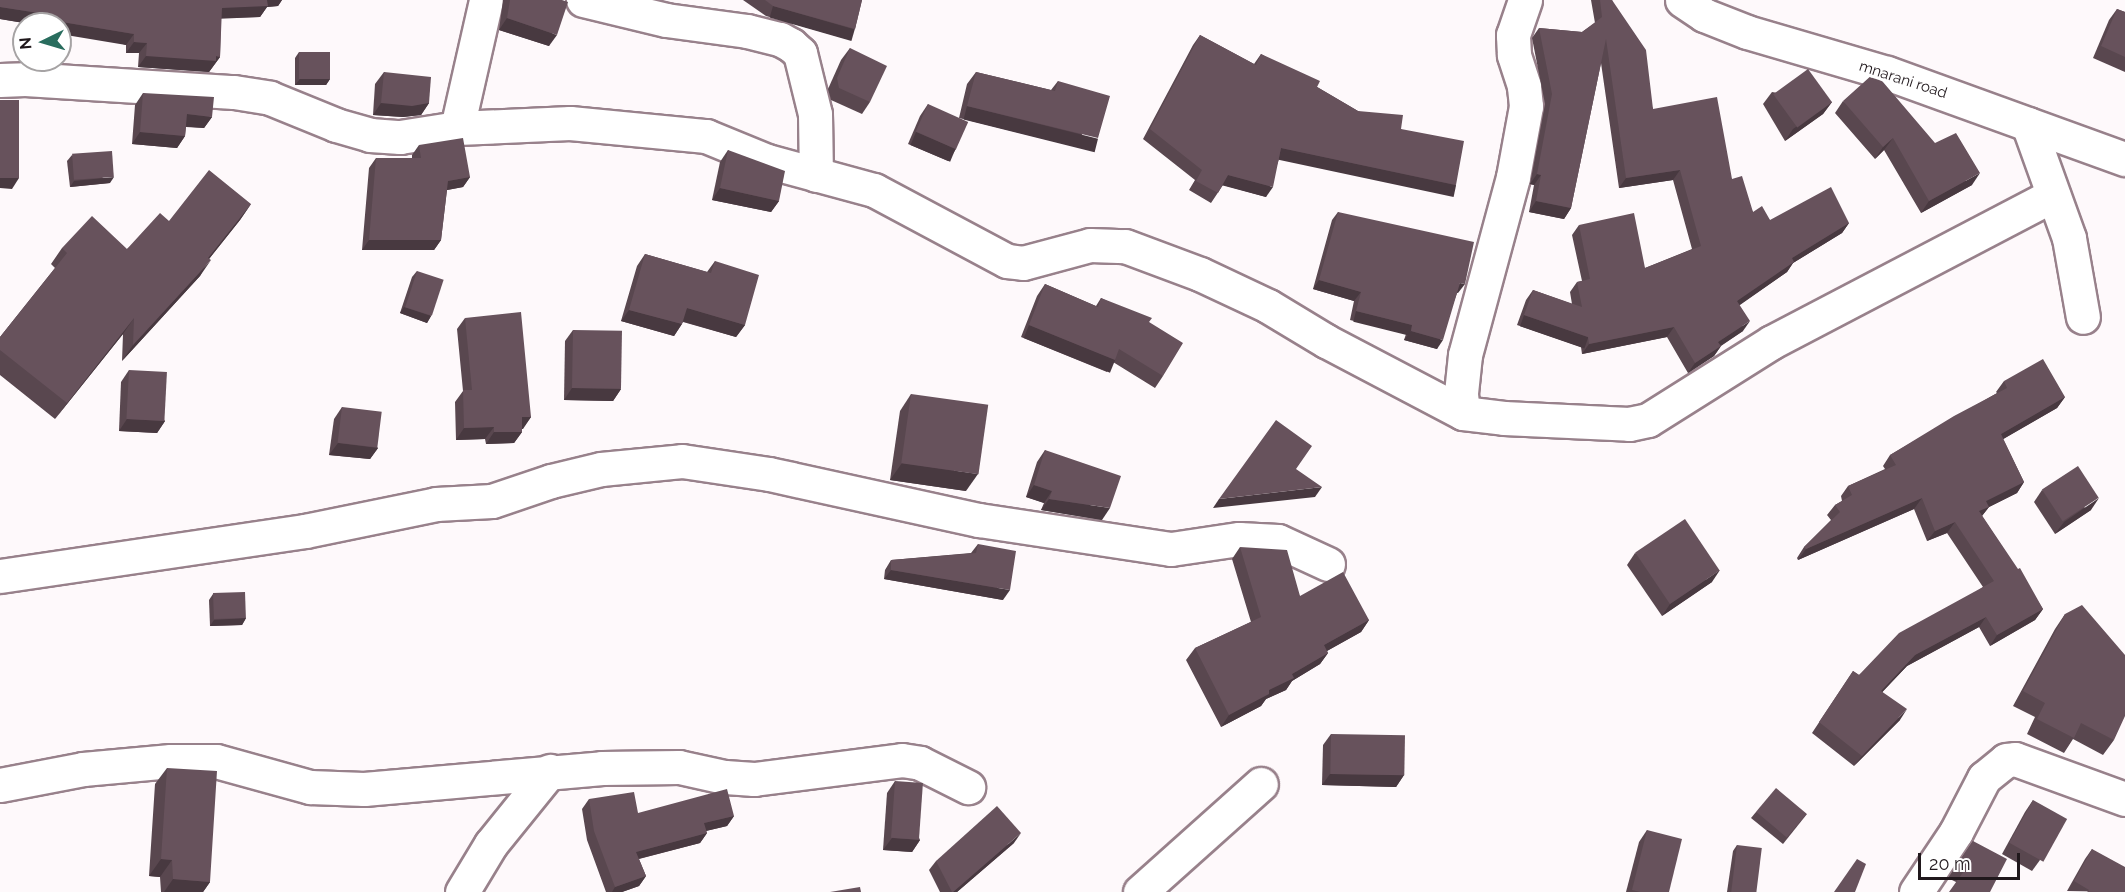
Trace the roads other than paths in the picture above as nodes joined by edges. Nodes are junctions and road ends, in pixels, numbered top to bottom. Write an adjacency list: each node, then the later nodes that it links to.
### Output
1 (486, 0): 7 (street)
2 (583, 0): 9 (street)
3 (1525, 0): 12 (street)
4 (1682, 0): 6 (street, mnarani road)
5 (0, 80): 7 (street)
6 (2028, 124): 8 (street, mnarani road); 10 (street)
7 (457, 128): 9 (street)
8 (2125, 159)
9 (816, 175): 12 (street)
10 (2053, 195): 11 (street); 12 (street)
11 (2083, 318)
12 (1463, 413)
13 (1328, 564): 14 (street)
14 (0, 576)
15 (550, 771): 16 (street); 18 (street); 20 (street)
16 (0, 784)
17 (1261, 784): 21 (street)
18 (968, 787)
19 (2125, 799): 22 (street)
20 (462, 892)
21 (1140, 892)
22 (1916, 892)

